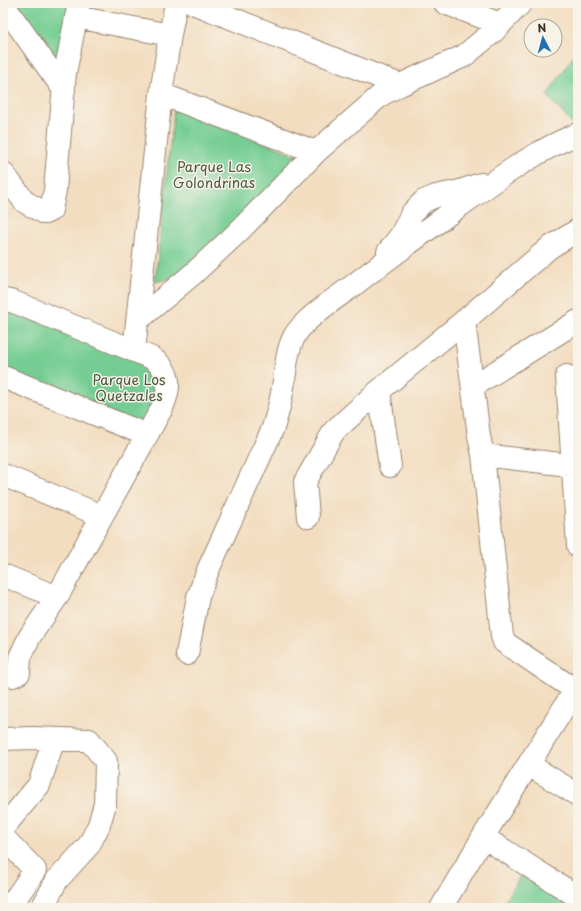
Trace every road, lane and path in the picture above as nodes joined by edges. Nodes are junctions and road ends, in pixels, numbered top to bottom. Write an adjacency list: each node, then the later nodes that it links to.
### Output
1 (176, 3): 8 (street)
2 (193, 3): 9 (street)
3 (445, 3): 7 (street)
4 (521, 3): 7 (street)
5 (3, 4): 10 (street)
6 (78, 10): 8 (street); 10 (street)
7 (500, 24): 9 (street)
8 (170, 36): 11 (street)
9 (400, 84): 13 (street)
10 (64, 90): 14 (street)
11 (161, 94): 13 (street); 17 (street)
12 (578, 134): 35 (street)
13 (316, 152): 17 (street)
14 (3, 173)
15 (578, 230): 18 (street)
16 (3, 301): 20 (street)
17 (138, 318): 20 (street)
18 (464, 321): 23 (street); 24 (street)
19 (578, 321): 23 (street)
20 (134, 351): 25 (street)
21 (567, 376): 28 (street)
22 (3, 377): 25 (street)
23 (472, 386): 26 (street)
24 (379, 391): 27 (street); 31 (street)
25 (147, 435): 30 (street)
26 (483, 455): 28 (street); 37 (street)
27 (390, 466)
28 (575, 466): 32 (street)
29 (3, 475): 30 (street)
30 (102, 516): 34 (street)
31 (308, 517)
32 (578, 546)
33 (3, 576): 34 (street)
34 (57, 597): 36 (street)
35 (187, 654)
36 (3, 673)
37 (576, 691): 40 (street)
38 (3, 739): 39 (street)
39 (54, 739): 42 (street); 47 (street)
40 (529, 765): 41 (street); 44 (street)
41 (578, 795)
42 (3, 828)
43 (3, 837): 46 (street)
44 (482, 837): 45 (street); 48 (street)
45 (578, 897)
46 (9, 908)
47 (42, 908)
48 (441, 908)

